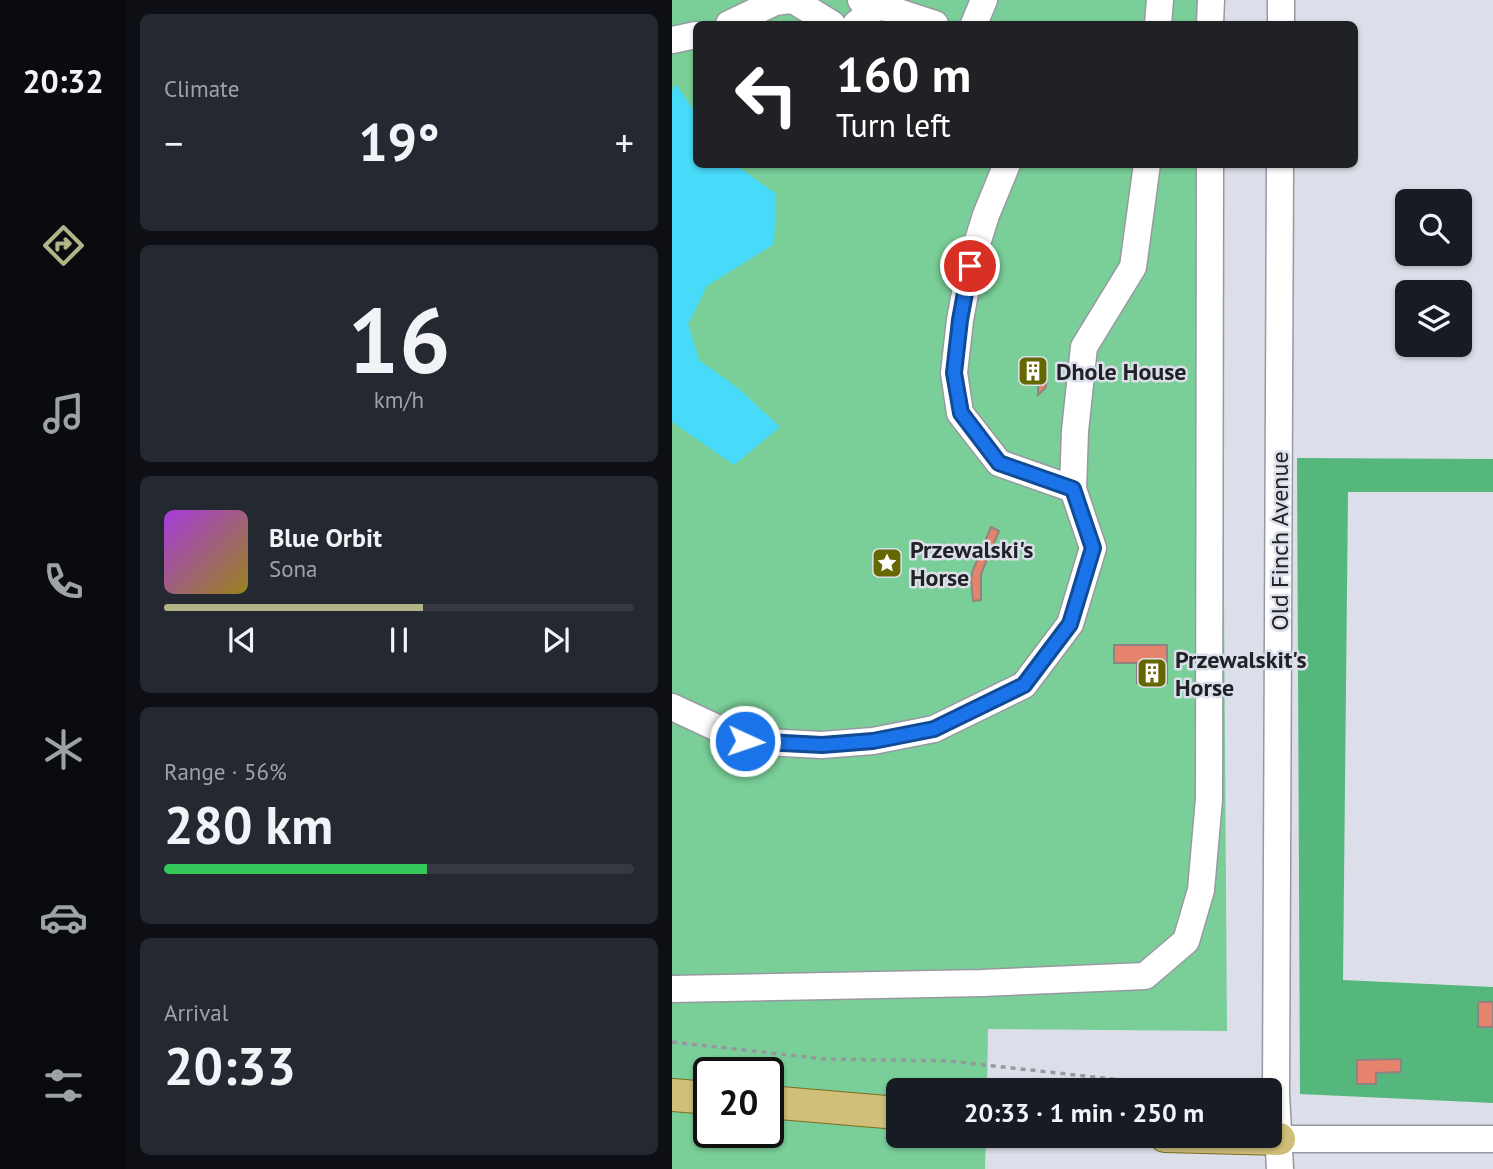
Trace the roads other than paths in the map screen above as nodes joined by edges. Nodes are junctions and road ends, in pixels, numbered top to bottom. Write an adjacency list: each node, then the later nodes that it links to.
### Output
1 (792, 0): 7 (street); 8 (street)
2 (984, 0): 11 (street)
3 (1160, 0): 12 (street)
4 (1210, 0): 13 (street)
5 (1281, 0): 14 (street)
6 (869, 3): 9 (street); 10 (street)
7 (735, 21)
8 (827, 21)
9 (858, 21)
10 (926, 21)
11 (975, 21)
12 (1158, 21)
13 (1210, 21)
14 (1281, 21)
15 (693, 36): 16 (street)
16 (672, 40)
17 (1005, 168): 21 (street)
18 (1146, 168): 21 (street)
19 (1210, 168): 23 (street)
20 (1280, 168): 30 (street, Old Finch Avenue)
21 (1073, 489): 22 (street)
22 (672, 707)
23 (672, 989)
24 (672, 1095): 25 (main road)
25 (693, 1097)
26 (784, 1103): 27 (main road)
27 (886, 1112)
28 (1493, 1139): 30 (street)
29 (1242, 1148): 30 (main road)
30 (1280, 1154)

